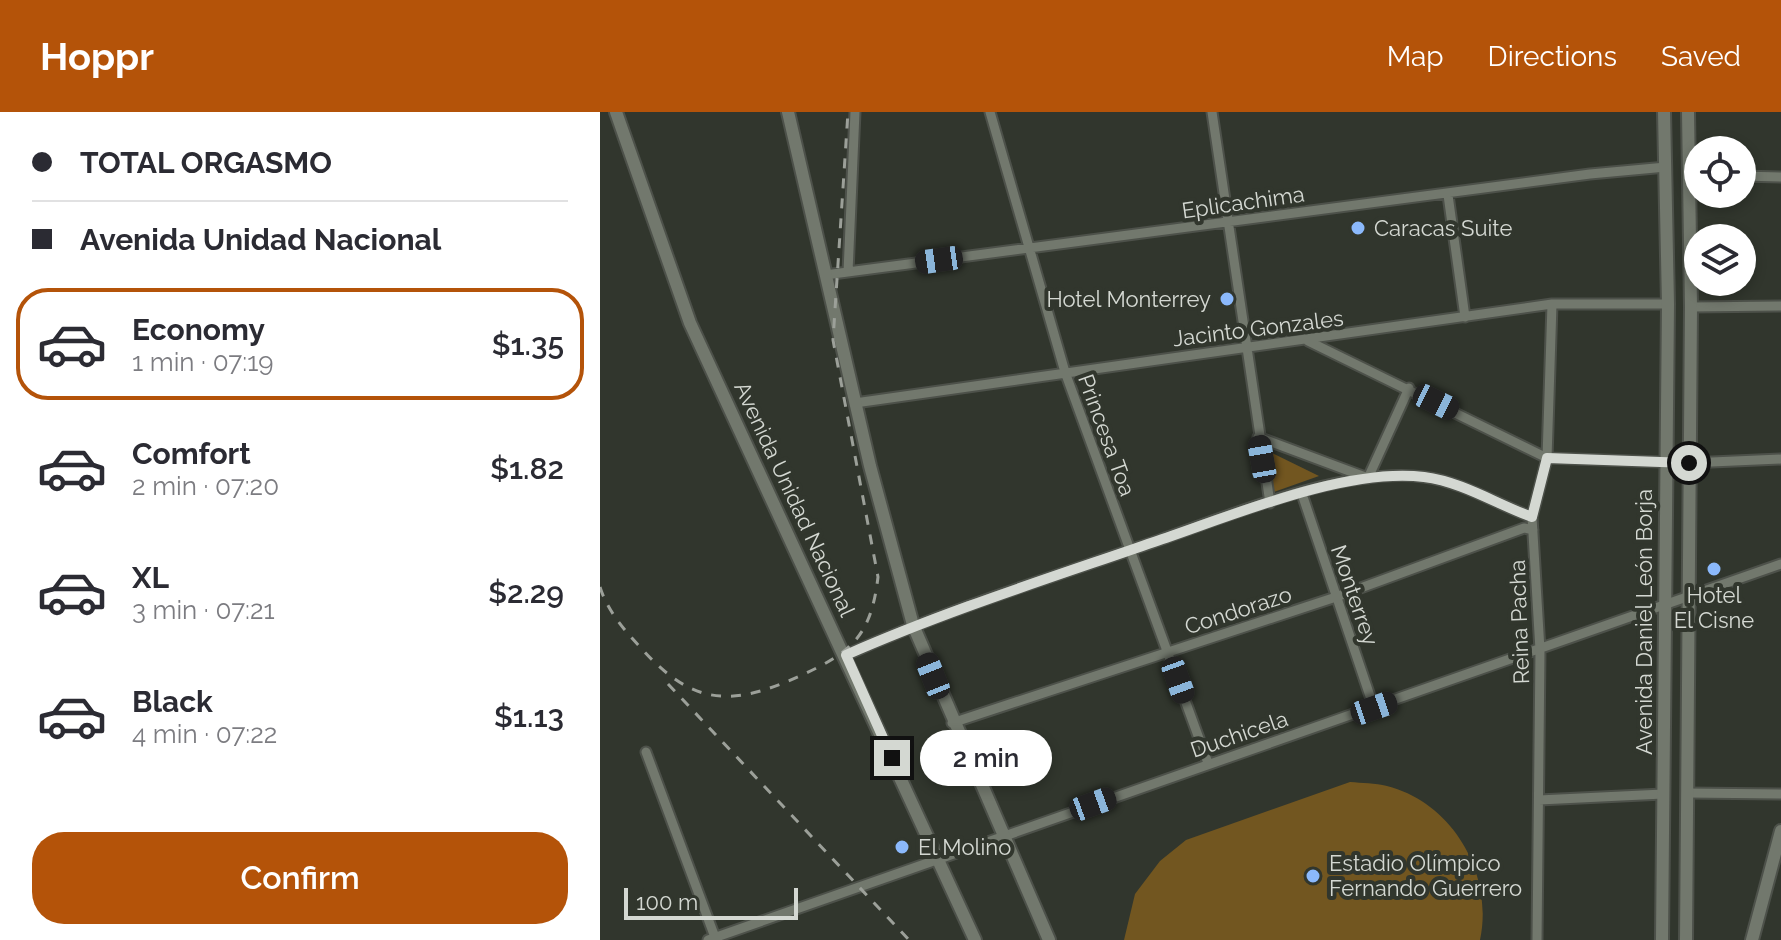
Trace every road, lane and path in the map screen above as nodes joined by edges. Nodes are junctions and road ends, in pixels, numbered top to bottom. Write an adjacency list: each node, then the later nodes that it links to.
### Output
1 (616, 112): 46 (street, Avenida Unidad Nacional)
2 (788, 112): 17 (street)
3 (855, 112): 16 (street)
4 (990, 112): 15 (street, Princesa Toa)
5 (1212, 112): 14 (street)
6 (1664, 112): 9 (street, Avenida Daniel León Borja)
7 (1688, 112): 8 (street, Avenida Daniel León Borja)
8 (1690, 136)
9 (1666, 167): 12 (street, Eplicachima); 19 (street, Avenida Daniel León Borja)
10 (1756, 176): 11 (street)
11 (1781, 177)
12 (1448, 195): 14 (street, Eplicachima); 22 (street)
13 (1693, 208): 21 (street, Avenida Daniel León Borja)
14 (1226, 222): 15 (street, Eplicachima); 24 (street)
15 (1029, 248): 16 (street, Eplicachima); 25 (street, Princesa Toa)
16 (848, 272): 17 (street, Eplicachima)
17 (825, 275): 27 (street)
18 (1552, 304): 19 (street, Jacinto Gonzales); 22 (street, Jacinto Gonzales); 29 (street, Reina Pacha)
19 (1668, 304): 31 (street, Avenida Daniel León Borja)
20 (1781, 306): 21 (street)
21 (1691, 307): 32 (street, Avenida Daniel León Borja)
22 (1465, 317): 23 (street, Jacinto Gonzales)
23 (1308, 341): 24 (street, Jacinto Gonzales); 26 (street)
24 (1246, 347): 25 (street, Jacinto Gonzales); 28 (street)
25 (1065, 372): 27 (street, Jacinto Gonzales); 38 (street, Princesa Toa)
26 (1409, 388): 29 (street); 33 (street)
27 (855, 403): 43 (street)
28 (1258, 437): 33 (street); 35 (street)
29 (1547, 458): 31 (street); 36 (street, Reina Pacha)
30 (1781, 459): 32 (street)
31 (1664, 460): 32 (street); 42 (street, Avenida Daniel León Borja)
32 (1689, 463): 41 (street, Avenida Daniel León Borja)
33 (1368, 478): 34 (street); 36 (street)
34 (1302, 494): 35 (street); 40 (street, Monterrey)
35 (1270, 503): 38 (street)
36 (1532, 517): 37 (street, Reina Pacha)
37 (1533, 530): 40 (street, Condorazo); 44 (street, Reina Pacha)
38 (1129, 551): 43 (street); 45 (street, Princesa Toa)
39 (1781, 564): 41 (street, Duchicela)
40 (1336, 597): 45 (street, Condorazo); 47 (street, Monterrey)
41 (1689, 598): 42 (street, Duchicela); 51 (street, Avenida Daniel León Borja)
42 (1665, 607): 44 (street, Duchicela); 52 (street, Avenida Daniel León Borja)
43 (913, 625): 46 (street); 48 (street)
44 (1540, 650): 47 (street, Duchicela); 54 (street, Reina Pacha)
45 (1168, 653): 48 (street, Condorazo); 50 (street, Princesa Toa)
46 (846, 655): 57 (street, Avenida Unidad Nacional)
47 (1374, 708): 50 (street, Duchicela)
48 (952, 723): 56 (street)
49 (646, 752): 58 (street)
50 (1208, 763): 56 (street, Duchicela)
51 (1688, 793): 53 (street); 63 (street, Avenida Daniel León Borja)
52 (1663, 794): 54 (street); 62 (street, Avenida Daniel León Borja)
53 (1781, 794)
54 (1539, 800): 61 (street, Reina Pacha)
55 (1781, 831): 64 (street)
56 (1004, 836): 57 (street, Duchicela); 60 (street)
57 (938, 859): 58 (street, Duchicela); 59 (street, Avenida Unidad Nacional)
58 (713, 939)
59 (975, 940)
60 (1049, 940)
61 (1537, 940)
62 (1662, 940)
63 (1686, 940)
64 (1752, 940)

